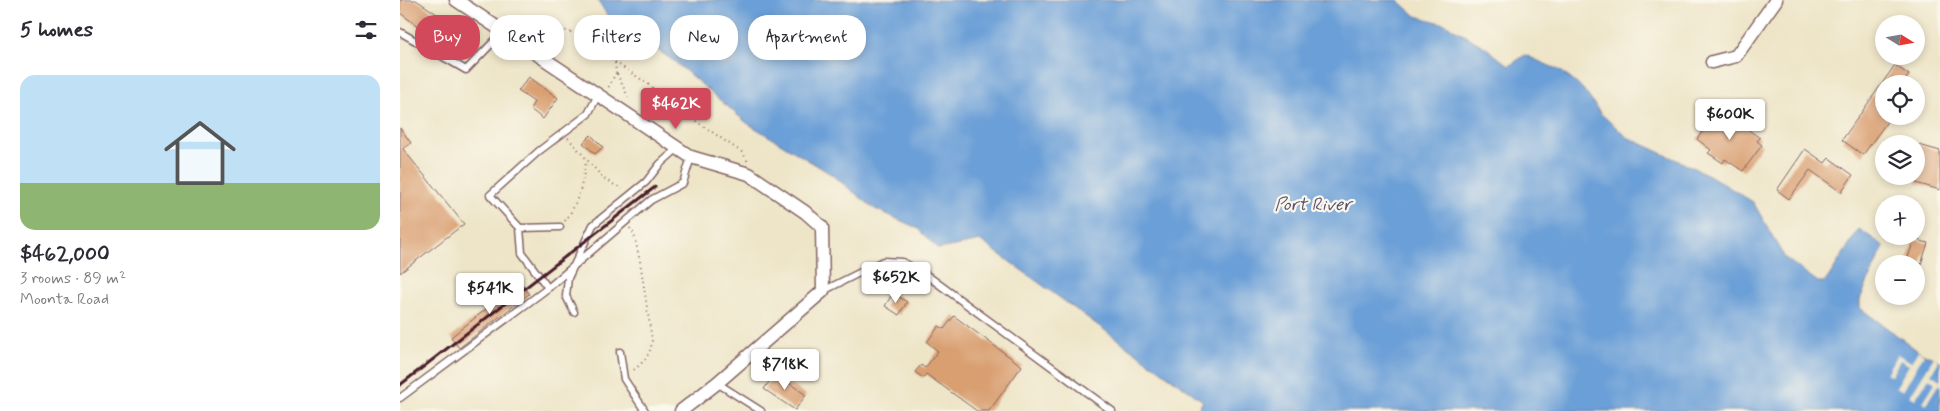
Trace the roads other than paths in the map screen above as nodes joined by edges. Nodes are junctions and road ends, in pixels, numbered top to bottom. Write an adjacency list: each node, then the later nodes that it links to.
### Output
1 (456, 0): 3 (street)
2 (1776, 0): 7 (street)
3 (490, 24)
4 (400, 32): 5 (lane)
5 (490, 45)
6 (547, 60): 8 (street)
7 (1712, 62)
8 (600, 95): 9 (street); 12 (lane)
9 (678, 148): 10 (street); 13 (lane)
10 (691, 157): 13 (lane); 15 (street)
11 (560, 227): 12 (lane)
12 (520, 228): 14 (lane)
13 (576, 262): 14 (lane); 16 (lane)
14 (548, 288): 19 (lane)
15 (823, 291): 18 (street); 23 (lane)
16 (574, 312)
17 (620, 352): 20 (lane)
18 (717, 383): 21 (street); 22 (lane)
19 (400, 398)
20 (645, 411)
21 (682, 411)
22 (761, 411)
23 (1112, 411)

